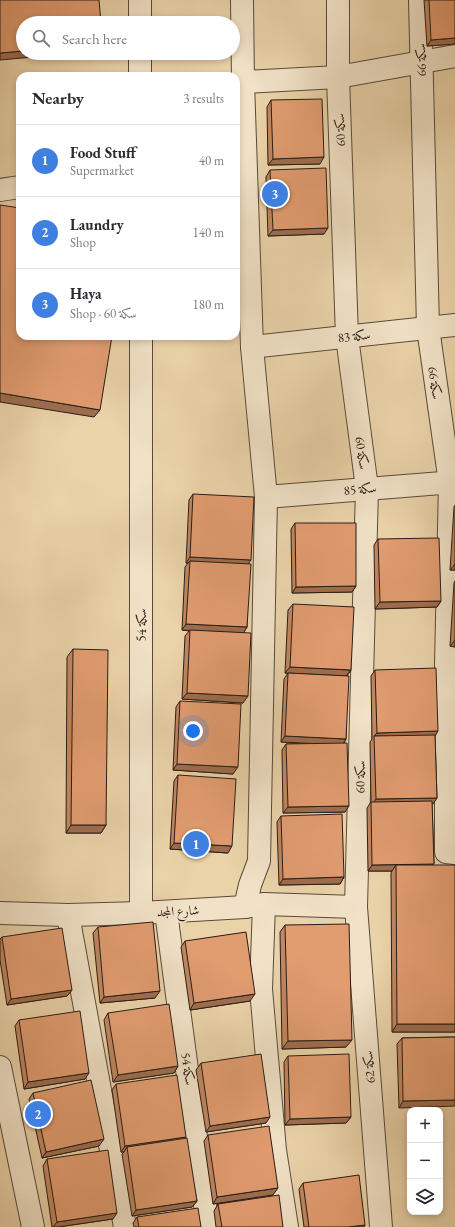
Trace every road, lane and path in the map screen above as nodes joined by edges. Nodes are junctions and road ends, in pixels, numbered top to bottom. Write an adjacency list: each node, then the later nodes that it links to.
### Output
1 (140, 0): 5 (street)
2 (242, 0): 11 (street)
3 (338, 0): 10 (street, سكة 60)
4 (420, 0): 8 (street, سكة 66)
5 (140, 16)
6 (455, 56): 8 (street)
7 (140, 60): 9 (street)
8 (421, 63): 10 (street); 15 (street, سكة 66)
9 (140, 72)
10 (338, 78): 11 (street); 16 (street, سكة 60)
11 (243, 82): 18 (street)
12 (16, 188): 13 (street)
13 (0, 190)
14 (455, 325): 15 (street, سكة 83)
15 (428, 328): 16 (street, سكة 83); 19 (street, سكة 66)
16 (347, 337): 18 (street, سكة 83); 20 (street, سكة 60)
17 (141, 340): 28 (street, سكة 54)
18 (252, 347): 21 (street)
19 (452, 482): 20 (street, سكة 85); 22 (street, سكة 66)
20 (367, 488): 21 (street, سكة 85); 25 (street, سكة 60)
21 (266, 497): 24 (street)
22 (451, 664): 23 (street, سكة 66)
23 (455, 853)
24 (255, 906): 25 (street, شارع المجد); 26 (street, شارع المجد); 34 (street)
25 (356, 907): 35 (street, سكة 62)
26 (166, 912): 28 (street, شارع المجد); 33 (street, سكة 54)
27 (0, 913): 29 (street, شارع المجد)
28 (141, 913): 29 (street, شارع المجد)
29 (68, 914): 32 (street)
30 (0, 1067): 31 (street)
31 (33, 1227)
32 (125, 1227)
33 (208, 1227)
34 (287, 1227)
35 (381, 1227)

